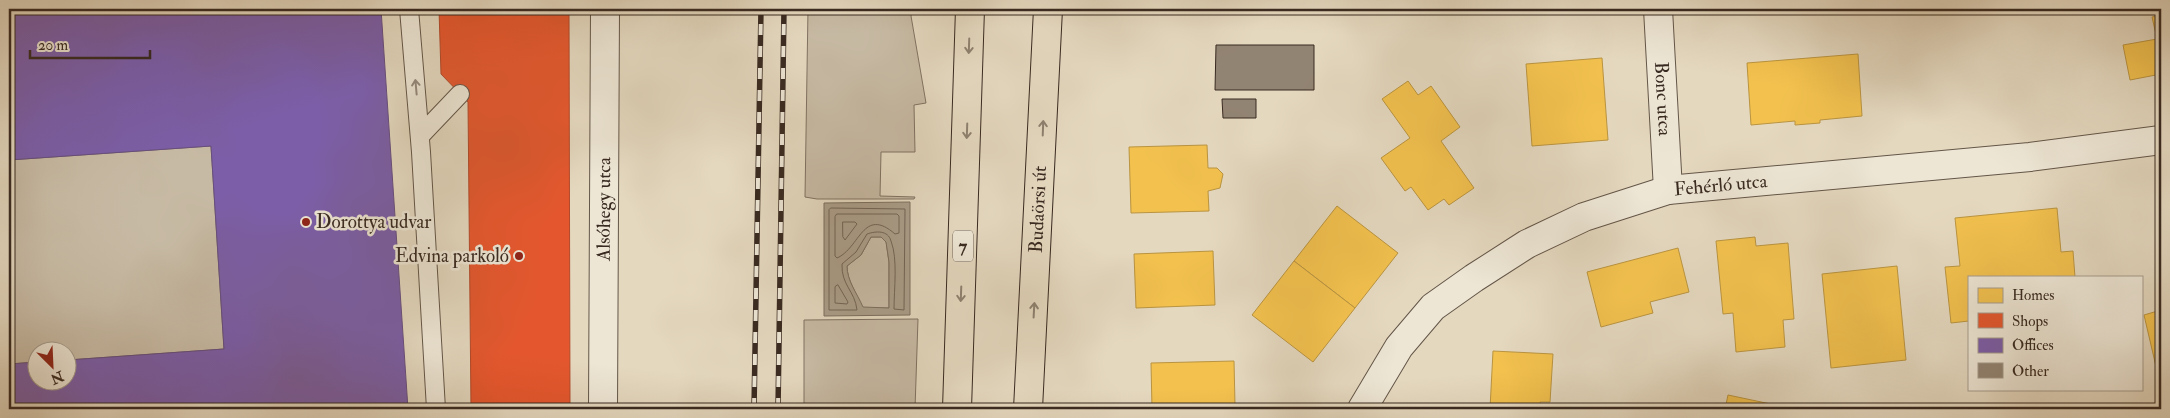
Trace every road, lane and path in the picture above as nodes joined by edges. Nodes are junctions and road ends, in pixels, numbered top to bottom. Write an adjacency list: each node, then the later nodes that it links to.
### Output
1 (409, 9): 7 (lane, one-way to 1)
2 (605, 9): 12 (street, Alsóhegy utca)
3 (970, 9): 13 (main road, 7, one-way to 13)
4 (1048, 9): 10 (main road, Budaörsi út, one-way to 4)
5 (1658, 9): 9 (street, Bonc utca)
6 (460, 94): 7 (lane)
7 (420, 136): 11 (lane)
8 (2161, 140): 9 (street, Fehérló utca)
9 (1668, 190): 16 (street, Fehérló utca)
10 (1032, 359): 14 (main road, Budaörsi út); 15 (main road)
11 (436, 409)
12 (603, 409)
13 (957, 409)
14 (1028, 409)
15 (1044, 409)
16 (1362, 409)

